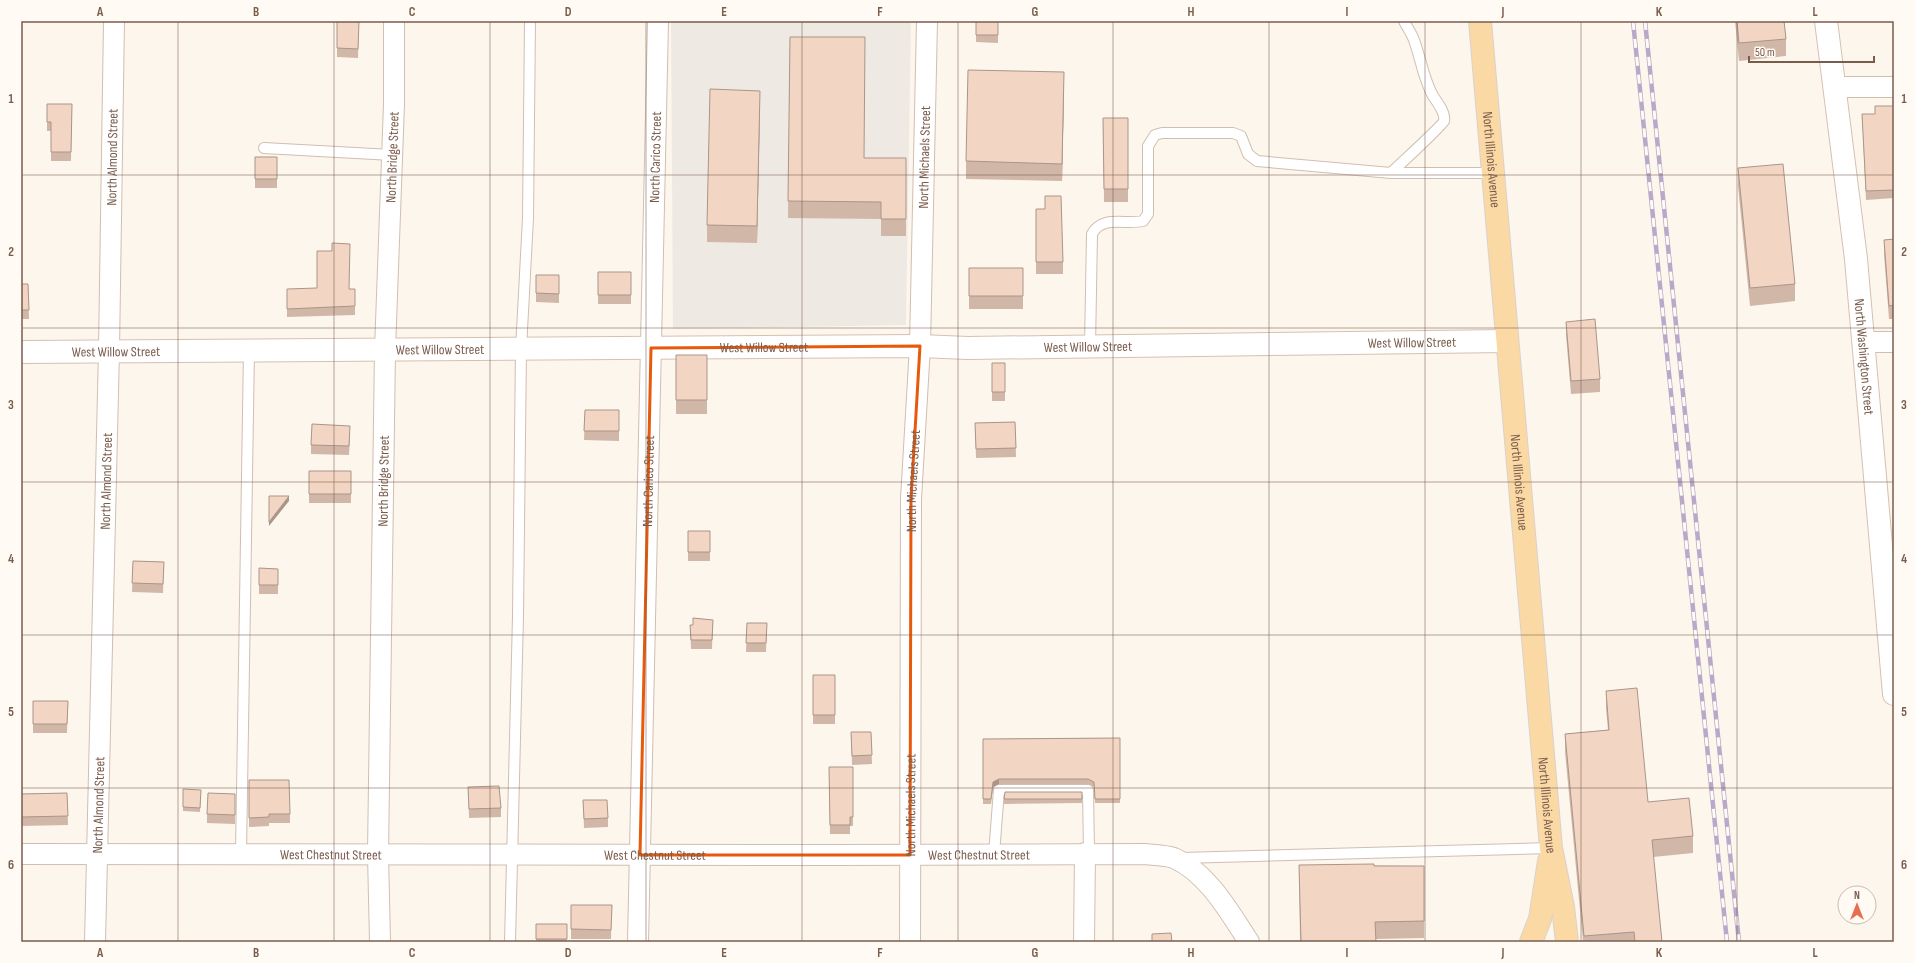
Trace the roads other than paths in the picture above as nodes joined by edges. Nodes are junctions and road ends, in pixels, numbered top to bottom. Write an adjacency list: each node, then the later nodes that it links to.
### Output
1 (114, 21): 22 (street, North Almond Street)
2 (394, 21): 12 (street, North Bridge Street)
3 (530, 21): 21 (lane)
4 (658, 21): 20 (street, North Carico Street)
5 (927, 21): 18 (street, North Michaels Street)
6 (1404, 21): 13 (lane)
7 (1480, 21): 14 (main road, North Illinois Avenue)
8 (1826, 21): 9 (street, North Washington Street)
9 (1834, 86): 10 (street); 16 (street, North Washington Street)
10 (1894, 87)
11 (264, 148): 12 (lane)
12 (392, 155): 24 (street, North Bridge Street)
13 (1391, 173): 14 (lane); 19 (lane)
14 (1494, 173): 15 (main road, North Illinois Avenue)
15 (1508, 341): 19 (street, West Willow Street); 28 (main road, North Illinois Avenue)
16 (1864, 342): 17 (street); 26 (street, North Washington Street)
17 (1894, 342)
18 (920, 346): 19 (street, West Willow Street); 20 (street, West Willow Street); 37 (street, North Michaels Street)
19 (1090, 347)
20 (651, 348): 21 (street, West Willow Street); 36 (street, North Carico Street)
21 (521, 349): 24 (street, West Willow Street); 35 (lane)
22 (108, 350): 23 (street, West Willow Street); 25 (street, West Willow Street); 31 (street, North Almond Street)
23 (249, 350): 24 (street, West Willow Street); 32 (lane)
24 (385, 350): 33 (street, North Bridge Street)
25 (21, 352)
26 (1889, 578): 27 (street, North Washington Street)
27 (1894, 694)
28 (1551, 848): 38 (lane); 46 (main road); 47 (main road, North Illinois Avenue)
29 (1087, 853): 34 (street, West Chestnut Street); 34 (lane); 38 (street, West Chestnut Street); 44 (street)
30 (21, 854): 31 (street, West Chestnut Street)
31 (96, 854): 32 (street, West Chestnut Street); 39 (street, North Almond Street)
32 (241, 854): 33 (street, West Chestnut Street)
33 (378, 854): 35 (street, West Chestnut Street); 40 (street, North Bridge Street)
34 (994, 854): 37 (street, West Chestnut Street)
35 (511, 855): 36 (street, West Chestnut Street); 41 (lane)
36 (640, 855): 37 (street, West Chestnut Street); 42 (street, North Carico Street)
37 (910, 855): 43 (street, North Michaels Street)
38 (1174, 858): 45 (street, West Chestnut Street)
39 (95, 942)
40 (380, 942)
41 (510, 942)
42 (638, 942)
43 (910, 942)
44 (1084, 942)
45 (1249, 942)
46 (1530, 942)
47 (1567, 942)

